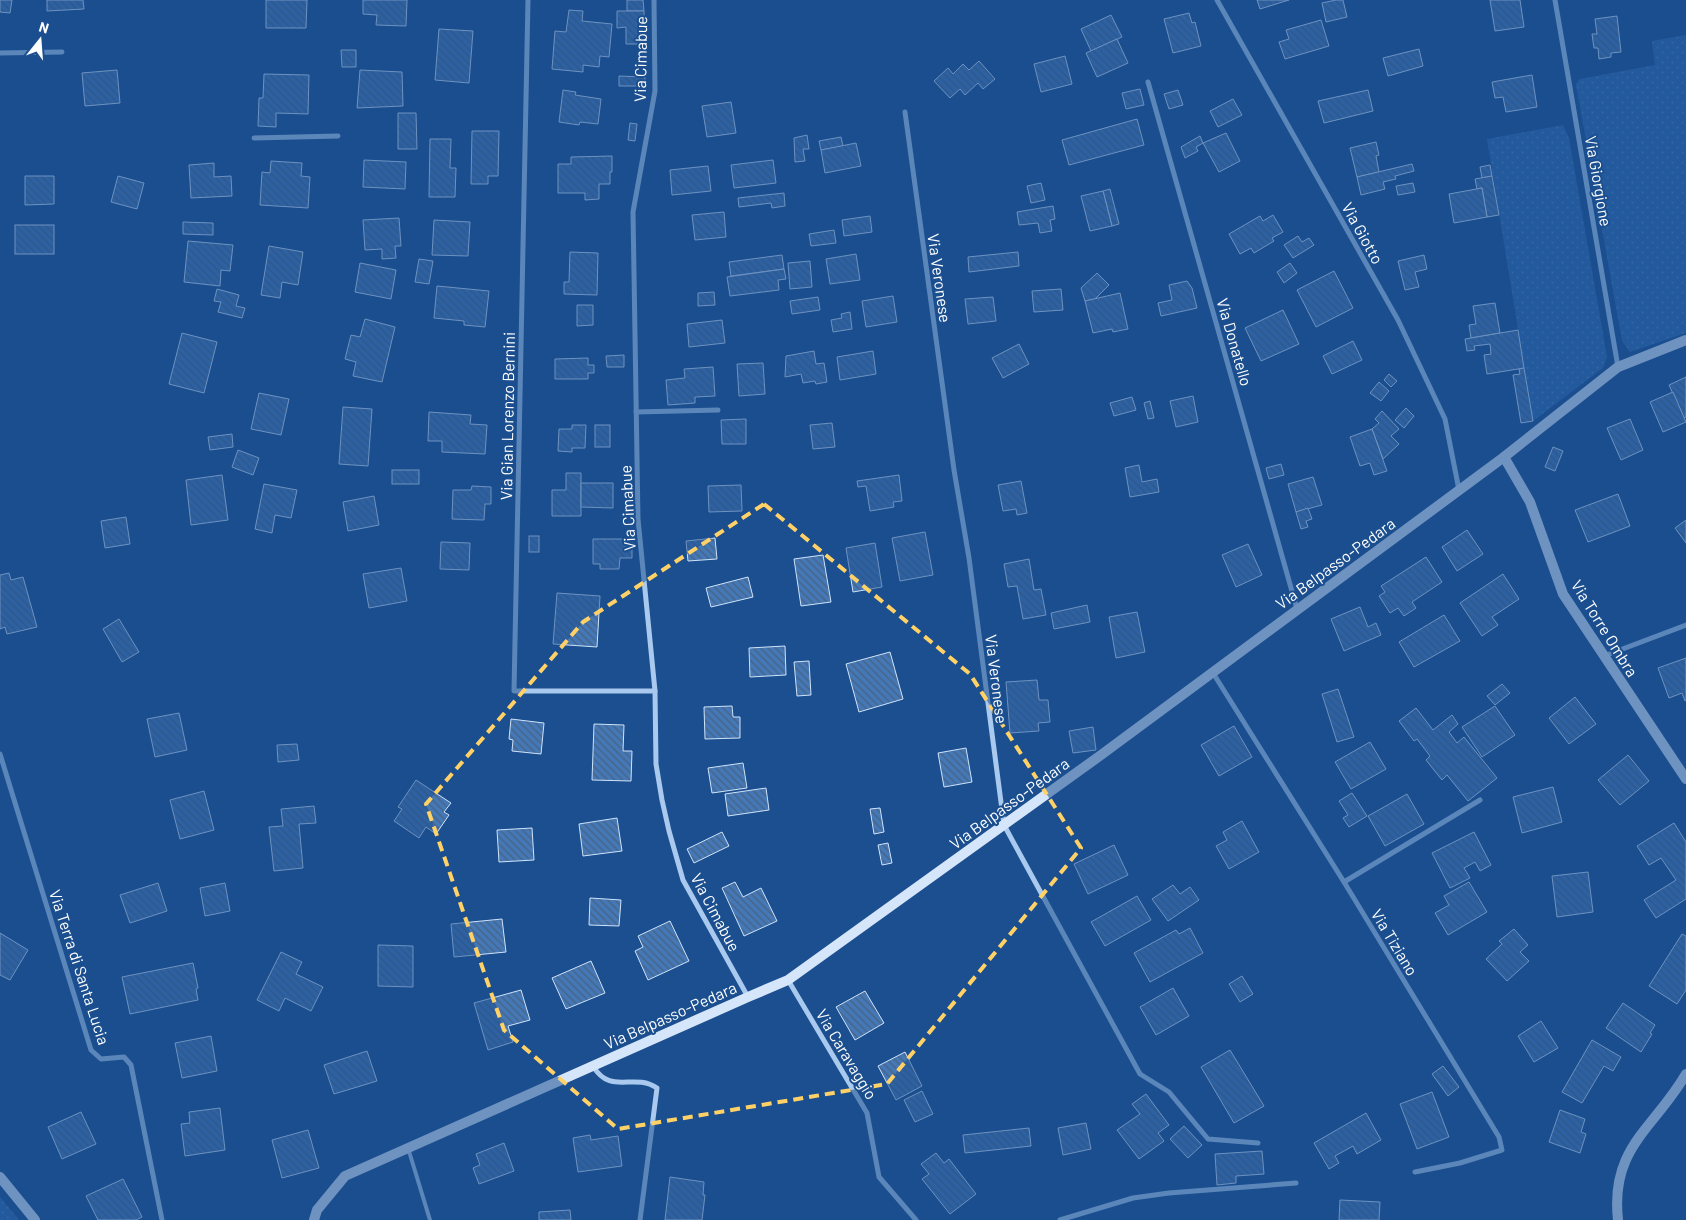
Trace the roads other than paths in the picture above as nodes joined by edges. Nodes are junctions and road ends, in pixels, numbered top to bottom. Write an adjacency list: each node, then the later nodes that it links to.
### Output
1 (528, 0): 21 (street, Via Gian Lorenzo Bernini)
2 (654, 0): 14 (street, Via Cimabue)
3 (1217, 0): 16 (street, Via Giotto)
4 (1554, 0): 12 (street, Via Giorgione)
5 (62, 52): 6 (street)
6 (0, 53)
7 (1148, 82): 17 (street, Via Donatello)
8 (905, 112): 25 (street, Via Veronese)
9 (338, 136): 10 (street)
10 (254, 138)
11 (1686, 340): 12 (street, Via Belpasso-Pedara)
12 (1618, 367): 15 (street, Via Belpasso-Pedara)
13 (718, 410): 14 (street)
14 (636, 412): 21 (street, Via Cimabue)
15 (1504, 457): 16 (street, Via Belpasso-Pedara); 19 (street, Via Torre Ombra)
16 (1459, 490): 17 (street, Via Belpasso-Pedara)
17 (1298, 610): 20 (street, Via Belpasso-Pedara)
18 (1686, 624): 19 (street)
19 (1604, 656): 23 (street, Via Torre Ombra)
20 (1213, 672): 25 (street, Via Belpasso-Pedara); 26 (street, Via Tiziano)
21 (655, 691): 28 (street, Via Cimabue)
22 (0, 754): 37 (street, Via Terra di Santa Lucia)
23 (1686, 778)
24 (1480, 800): 26 (street)
25 (1004, 825): 27 (street, Via Belpasso-Pedara); 31 (street, Via Veronese)
26 (1344, 882): 33 (street, Via Tiziano)
27 (788, 980): 28 (street, Via Belpasso-Pedara); 41 (street, Via Caravaggio)
28 (748, 996): 29 (street, Via Belpasso-Pedara)
29 (593, 1066): 32 (street, Via Belpasso-Pedara); 40 (street)
30 (1686, 1074): 43 (street)
31 (1258, 1143)
32 (408, 1148): 38 (street, Via Belpasso-Pedara); 39 (lane)
33 (1415, 1172)
34 (0, 1177): 36 (street)
35 (1296, 1182): 42 (street)
36 (35, 1220)
37 (162, 1220)
38 (314, 1220)
39 (430, 1220)
40 (640, 1220)
41 (916, 1220)
42 (1060, 1220)
43 (1618, 1220)

